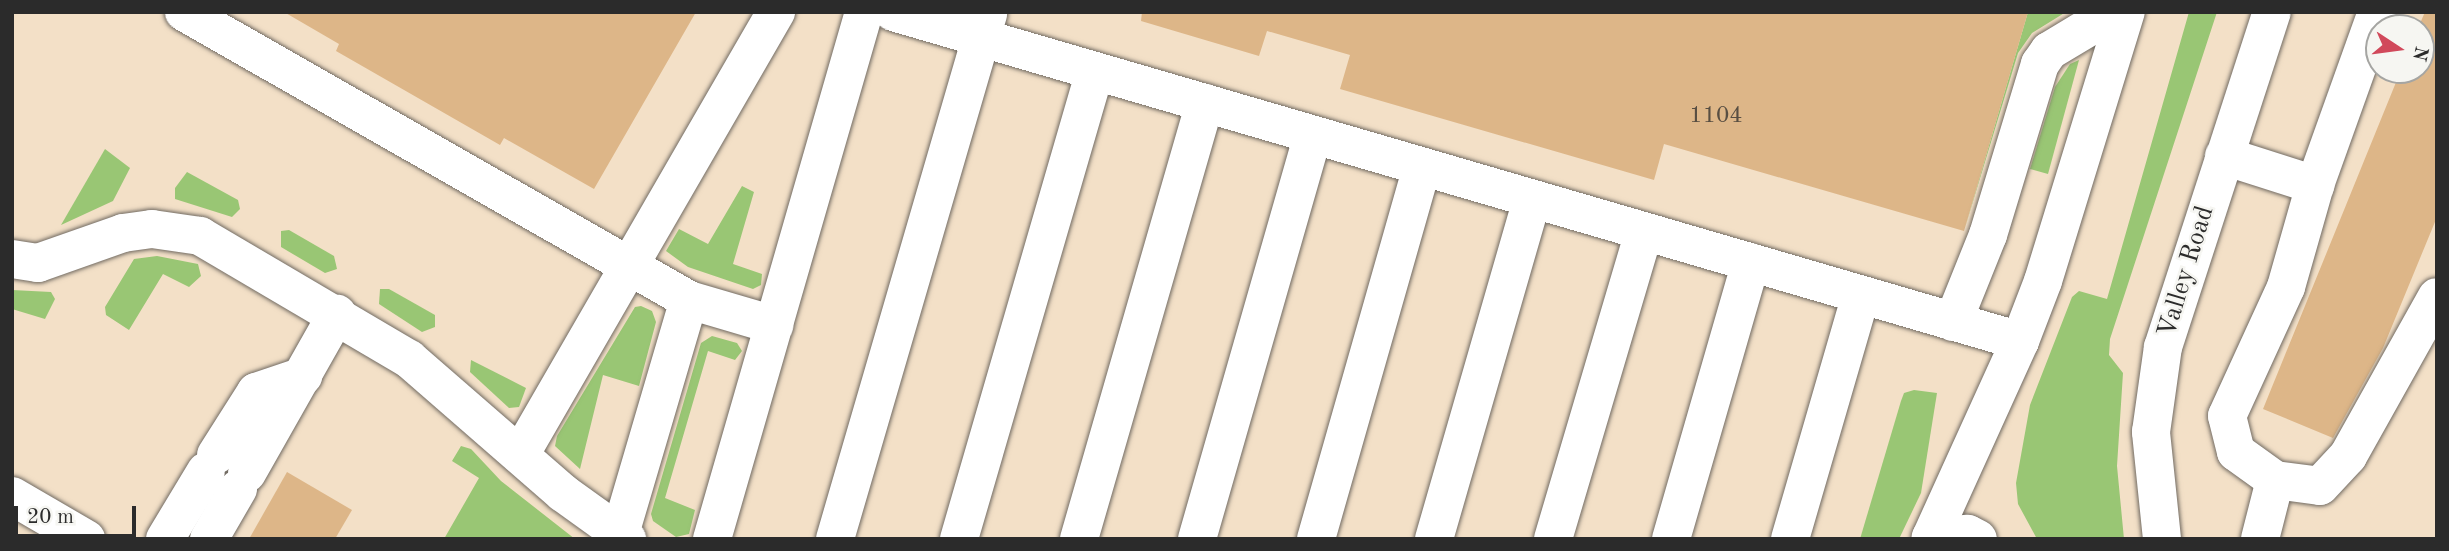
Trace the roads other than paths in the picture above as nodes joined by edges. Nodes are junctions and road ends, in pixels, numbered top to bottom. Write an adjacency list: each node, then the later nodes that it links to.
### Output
1 (184, 12): 20 (street)
2 (776, 12): 20 (street)
3 (864, 12): 26 (street)
4 (893, 12): 9 (street)
5 (2114, 12): 25 (street)
6 (2126, 12): 27 (street)
7 (2272, 12): 13 (street, Valley Road)
8 (2377, 12): 15 (street)
9 (985, 25): 10 (street); 38 (street)
10 (1095, 71): 11 (street); 39 (street)
11 (1205, 103): 12 (street); 40 (street)
12 (1312, 135): 14 (street); 41 (street)
13 (2224, 156): 15 (street); 48 (street, Valley Road)
14 (1422, 167): 16 (street); 42 (street)
15 (2315, 185): 30 (street)
16 (1532, 198): 17 (street); 43 (street)
17 (1644, 232): 19 (street); 44 (street)
18 (12, 259): 24 (street)
19 (1751, 262): 21 (street); 45 (street)
20 (629, 266): 23 (street); 28 (street)
21 (1861, 295): 25 (street); 46 (street)
22 (2437, 297): 30 (street)
23 (689, 300): 26 (street); 33 (street)
24 (337, 314): 28 (street); 29 (street)
25 (1953, 322): 27 (street)
26 (774, 325): 37 (street)
27 (2020, 341): 34 (street)
28 (520, 455): 33 (street)
29 (227, 472): 35 (street); 36 (street)
30 (2275, 480): 49 (street)
31 (12, 496): 32 (street)
32 (81, 536)
33 (623, 536)
34 (1931, 538): 47 (street)
35 (165, 539)
36 (209, 539)
37 (712, 539)
38 (835, 539)
39 (959, 539)
40 (1079, 539)
41 (1197, 539)
42 (1316, 539)
43 (1434, 539)
44 (1553, 539)
45 (1671, 539)
46 (1790, 539)
47 (1978, 539)
48 (2162, 539)
49 (2260, 539)

